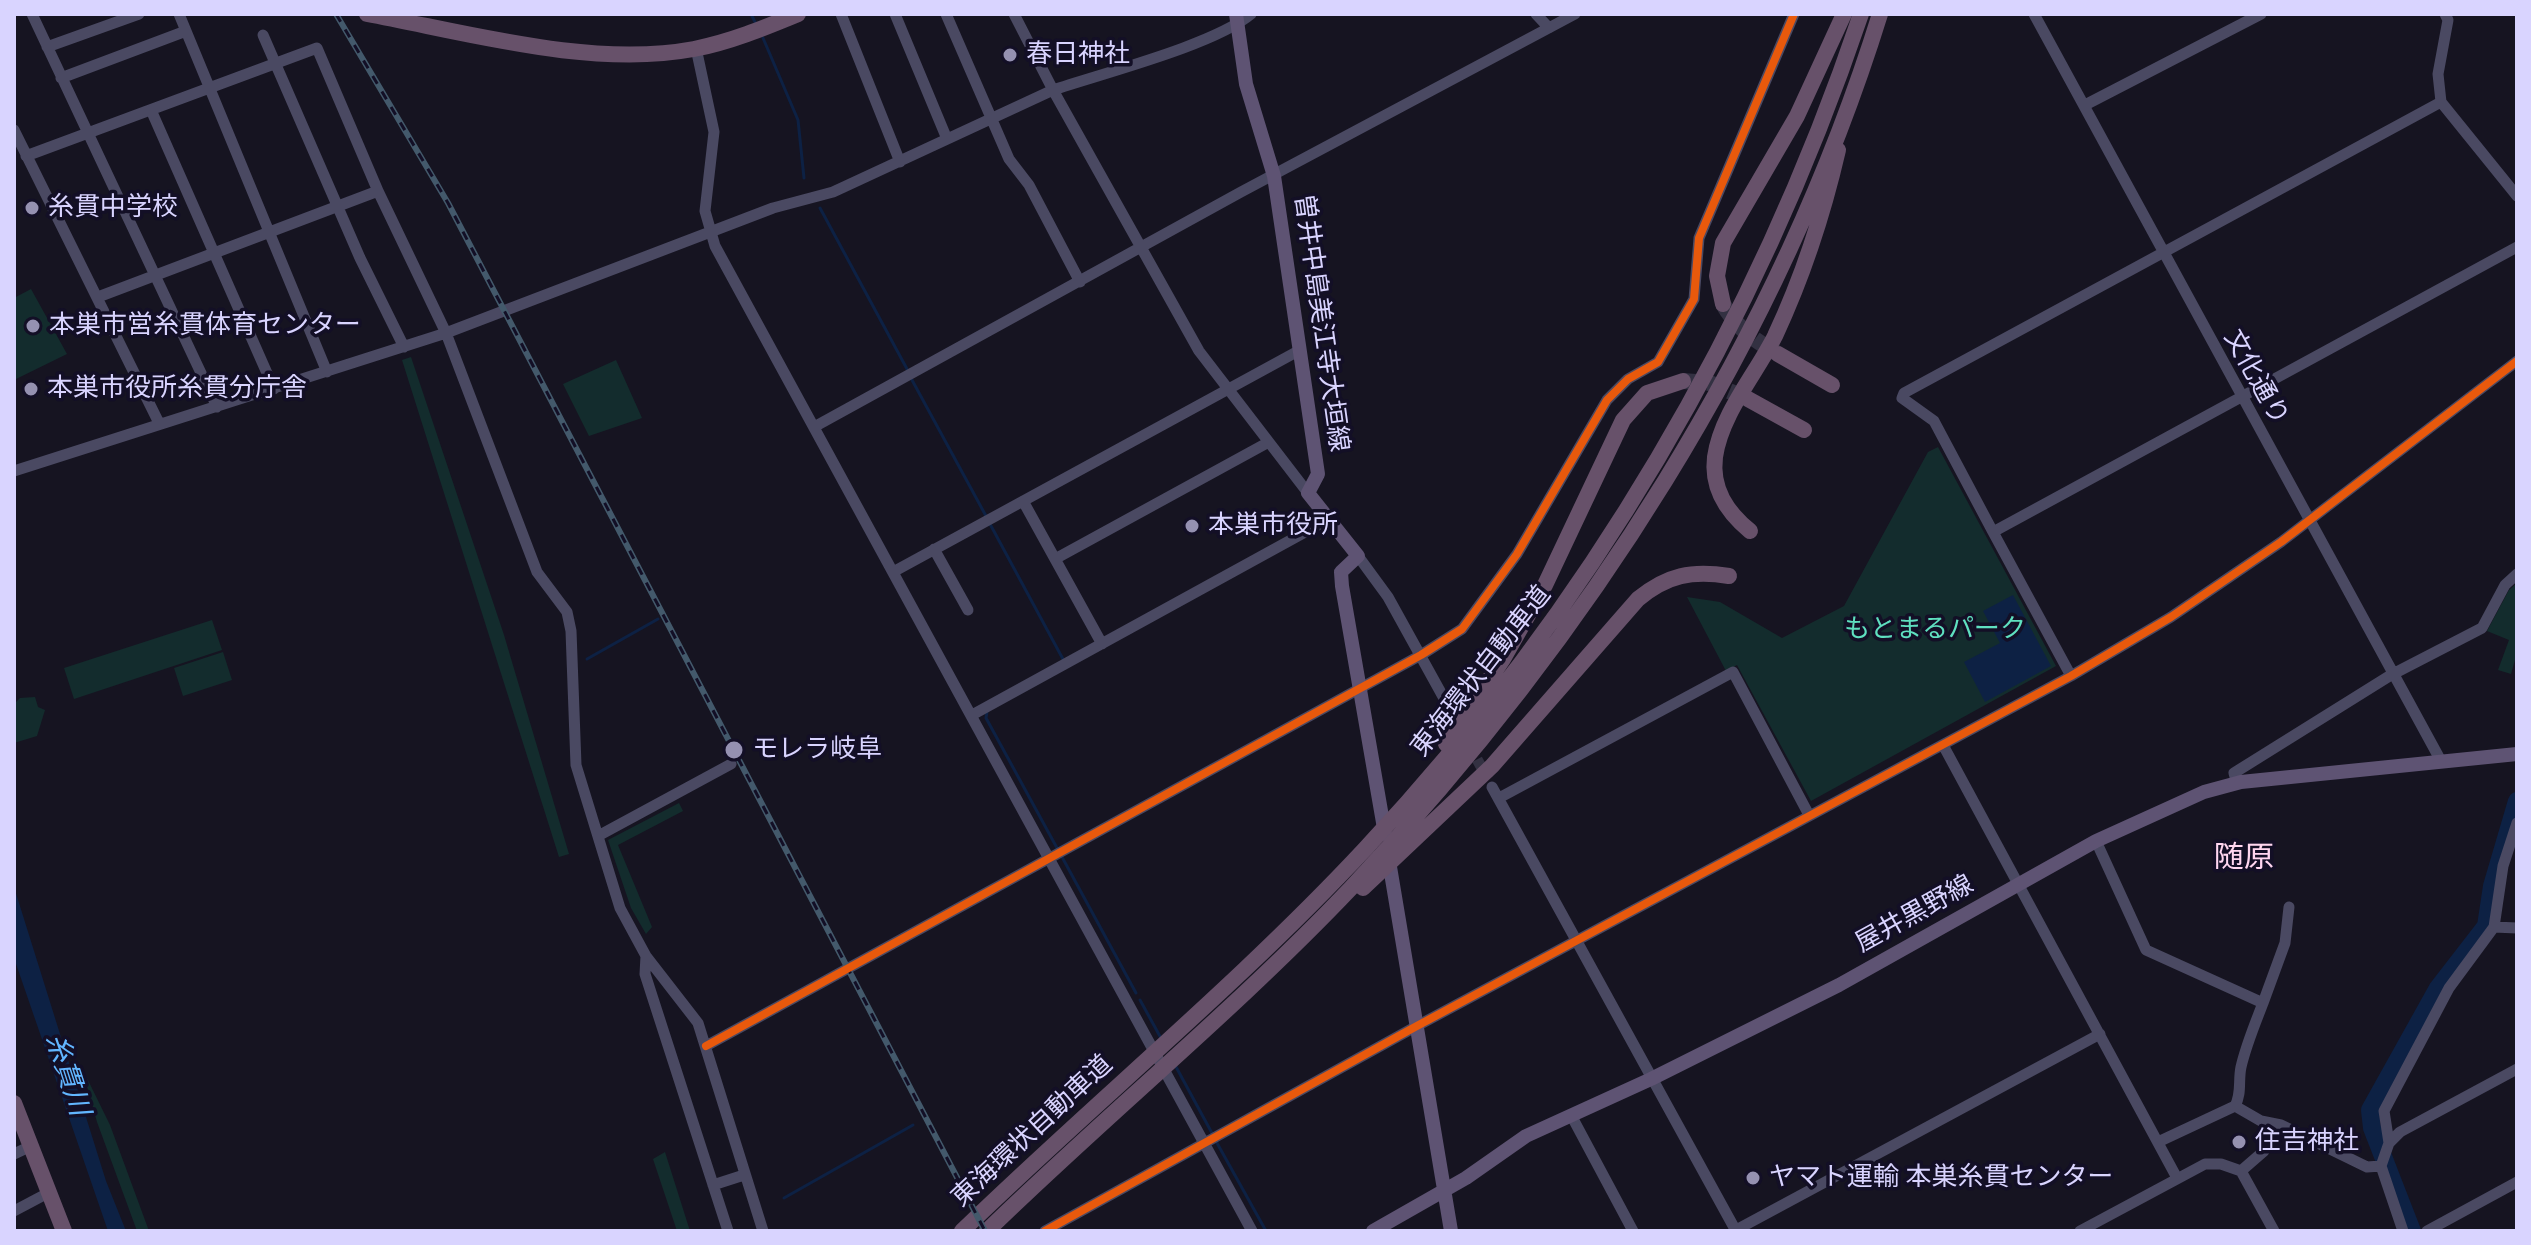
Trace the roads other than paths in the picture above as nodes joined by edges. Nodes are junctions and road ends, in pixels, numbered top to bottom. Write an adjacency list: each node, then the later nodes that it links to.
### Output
1 (32, 14): 24 (street)
2 (139, 14): 24 (street)
3 (179, 14): 22 (street)
4 (367, 14): 25 (highway)
5 (798, 14): 25 (highway)
6 (841, 14): 39 (street)
7 (895, 14): 37 (street)
8 (946, 14): 34 (street)
9 (1014, 14): 29 (street)
10 (1251, 14): 20 (street)
11 (1536, 14): 21 (street)
12 (1575, 14): 21 (street)
13 (1794, 14): 86 (street)
14 (1844, 14): 53 (highway)
15 (1861, 14): 99 (highway, 東海環状自動車道)
16 (1880, 14): 32 (highway, 東海環状自動車道)
17 (2034, 14): 31 (street, 文化通り)
18 (2261, 14): 31 (street)
19 (2445, 14): 30 (street)
20 (1237, 20): 29 (street); 40 (main road, 曽井中島美江寺大垣線)
21 (1549, 28): 40 (street)
22 (186, 31): 27 (street); 28 (street)
23 (263, 35): 26 (street)
24 (47, 47): 27 (street)
25 (696, 48): 45 (street)
26 (274, 63): 28 (street); 41 (street); 43 (street)
27 (61, 78): 36 (street)
28 (209, 89): 33 (street); 44 (street)
29 (1053, 90): 34 (street); 47 (street)
30 (2441, 102): 42 (street); 49 (street)
31 (2085, 105): 49 (street, 文化通り)
32 (1847, 109): 76 (highway); 103 (highway, 東海環状自動車道)
33 (151, 110): 36 (street); 48 (street)
34 (992, 119): 37 (street); 51 (street)
35 (14, 130): 38 (street)
36 (88, 133): 38 (street); 50 (street)
37 (947, 139): 39 (street)
38 (26, 156): 52 (street)
39 (900, 162): 45 (street)
40 (1274, 176): 47 (street); 56 (main road, 曽井中島美江寺大垣線)
41 (378, 191): 43 (street); 54 (street)
42 (2517, 196)
43 (339, 207): 44 (street); 55 (street)
44 (270, 232): 48 (street); 59 (street)
45 (710, 232): 54 (street); 68 (street)
46 (2517, 247): 64 (street)
47 (1140, 249): 51 (street); 63 (street)
48 (211, 252): 50 (street); 62 (street)
49 (2163, 253): 64 (street, 文化通り); 77 (street)
50 (153, 276): 52 (street); 66 (street)
51 (1080, 282): 68 (street)
52 (98, 297): 67 (street)
53 (1723, 304)
54 (446, 333): 55 (street); 102 (street)
55 (404, 347): 59 (street)
56 (1300, 350): 63 (street); 72 (main road, 曽井中島美江寺大垣線)
57 (1778, 354): 61 (highway)
58 (2517, 361): 75 (street)
59 (327, 372): 62 (street)
60 (1683, 381): 99 (highway)
61 (1832, 385)
62 (274, 389): 66 (street)
63 (1226, 389): 70 (street); 73 (street)
64 (2240, 397): 75 (street, 文化通り); 77 (street)
65 (1748, 399): 69 (highway)
66 (217, 407): 67 (street)
67 (159, 423): 71 (street)
68 (814, 427): 81 (street)
69 (1804, 430)
70 (1267, 443): 72 (street); 80 (street)
71 (14, 471)
72 (1308, 493): 74 (main road)
73 (1023, 501): 78 (street); 80 (street)
74 (1329, 519): 79 (main road); 85 (street)
75 (2310, 521): 87 (street, 文化通り); 88 (street)
76 (1750, 531)
77 (1993, 532): 88 (street)
78 (934, 549): 81 (street); 84 (street)
79 (1358, 556): 86 (street); 89 (main road)
80 (1055, 559): 85 (street)
81 (893, 572): 91 (street)
82 (2517, 574): 87 (street)
83 (1729, 576): 103 (highway)
84 (968, 610)
85 (1102, 644): 91 (street)
86 (1421, 655): 89 (street); 90 (street)
87 (2391, 675): 94 (street, 文化通り); 96 (street)
88 (2071, 676): 92 (street)
89 (1360, 688): 105 (street); 113 (main road)
90 (1451, 711)
91 (972, 715): 105 (street)
92 (1943, 745): 100 (street); 106 (street)
93 (2517, 754): 94 (main road, 屋井黒野線)
94 (2441, 761): 96 (main road, 屋井黒野線)
95 (731, 764): 102 (street)
96 (2237, 784): 104 (main road, 屋井黒野線)
97 (1492, 787): 98 (street)
98 (1499, 798): 100 (street); 110 (street)
99 (1403, 808): 139 (highway, 東海環状自動車道)
100 (1809, 815): 110 (street)
101 (2517, 823): 108 (street)
102 (598, 836): 111 (street)
103 (1407, 837): 140 (highway, 東海環状自動車道)
104 (2096, 841): 106 (main road, 屋井黒野線); 112 (street)
105 (1048, 857): 115 (street); 124 (street)
106 (2019, 885): 114 (street); 117 (main road, 屋井黒野線)
107 (2289, 907): 112 (street)
108 (2494, 927): 109 (street); 123 (street)
109 (2517, 928)
110 (1577, 939): 113 (street); 117 (street)
111 (646, 956): 115 (street); 132 (street)
112 (2263, 1003): 119 (street)
113 (1415, 1027): 124 (street); 133 (main road)
114 (2100, 1034): 122 (street); 146 (street)
115 (706, 1046): 129 (street)
116 (2517, 1069): 123 (street)
117 (1651, 1079): 120 (main road, 屋井黒野線); 146 (street)
118 (14, 1103): 125 (highway)
119 (2235, 1106): 121 (street); 122 (street)
120 (1571, 1115): 133 (main road, 屋井黒野線); 145 (street)
121 (2281, 1125): 127 (street); 128 (street)
122 (2158, 1142): 130 (street)
123 (2389, 1143): 127 (street)
124 (1205, 1145): 141 (street); 142 (street)
125 (31, 1146): 126 (street); 134 (highway)
126 (14, 1154)
127 (2381, 1166): 149 (street)
128 (2241, 1171): 130 (street); 148 (street)
129 (744, 1175): 132 (street); 138 (street)
130 (2177, 1178): 147 (street)
131 (2517, 1182): 150 (street)
132 (713, 1185): 137 (street)
133 (1445, 1191): 143 (main road, 屋井黒野線); 144 (main road)
134 (48, 1193): 135 (street); 136 (highway)
135 (14, 1211)
136 (64, 1231)
137 (728, 1231)
138 (763, 1231)
139 (962, 1231)
140 (987, 1231)
141 (1045, 1231)
142 (1252, 1231)
143 (1373, 1231)
144 (1451, 1231)
145 (1633, 1231)
146 (1736, 1231)
147 (2080, 1231)
148 (2274, 1231)
149 (2403, 1231)
150 (2427, 1231)

